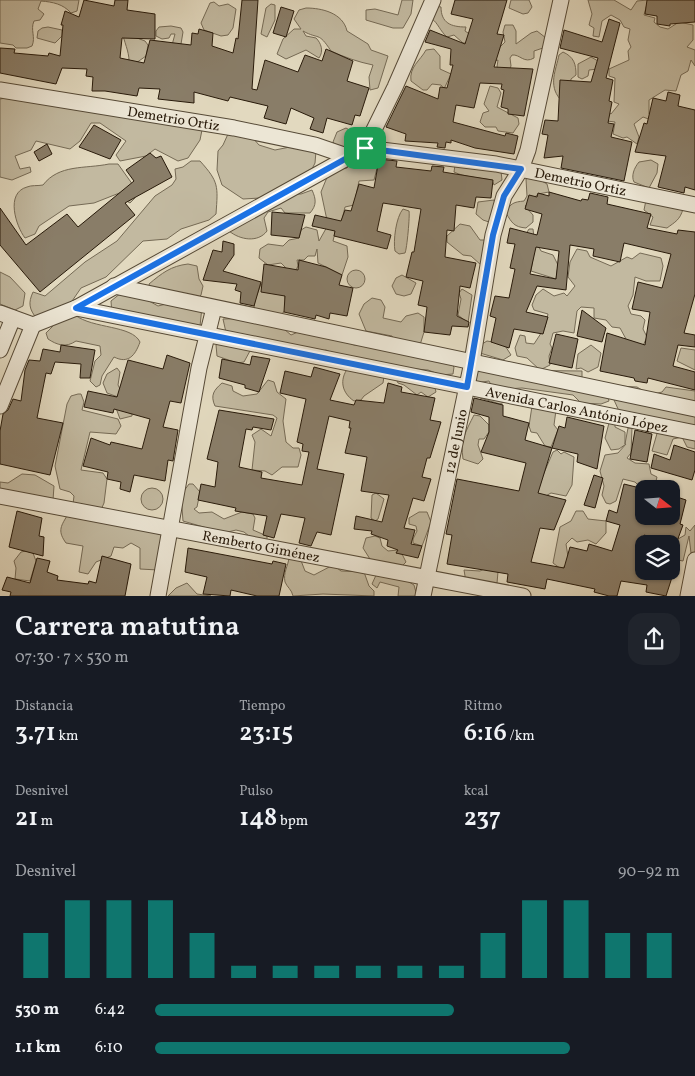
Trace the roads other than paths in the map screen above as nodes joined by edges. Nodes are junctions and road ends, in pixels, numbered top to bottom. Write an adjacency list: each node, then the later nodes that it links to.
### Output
1 (433, 0): 4 (street)
2 (561, 0): 6 (street, 12 de Junio)
3 (0, 90): 5 (street, Demetrio Ortiz)
4 (371, 148): 5 (street); 6 (street, Demetrio Ortiz)
5 (347, 156): 8 (street)
6 (521, 169): 7 (street, Demetrio Ortiz); 15 (street, 12 de Junio)
7 (695, 205)
8 (114, 286): 9 (street); 10 (street, Avenida Carlos António López)
9 (76, 308): 12 (street); 13 (street, Avenida Carlos António López)
10 (214, 308): 13 (street); 15 (street, Avenida Carlos António López)
11 (6, 316): 12 (street); 14 (street)
12 (33, 325): 17 (street)
13 (206, 335): 16 (street, Avenida Carlos António López); 21 (street)
14 (0, 350)
15 (472, 362): 16 (street, 12 de Junio); 18 (street, Avenida Carlos António López)
16 (467, 387): 19 (street, Avenida Carlos António López); 23 (street, 12 de Junio)
17 (0, 406)
18 (695, 409)
19 (695, 433)
20 (0, 496): 21 (street, Remberto Giménez)
21 (168, 528): 23 (street, Remberto Giménez); 24 (street)
22 (695, 560): 27 (street)
23 (427, 576): 25 (street, 12 de Junio); 26 (street, Remberto Giménez)
24 (158, 596)
25 (423, 596)
26 (523, 596)
27 (688, 596)

